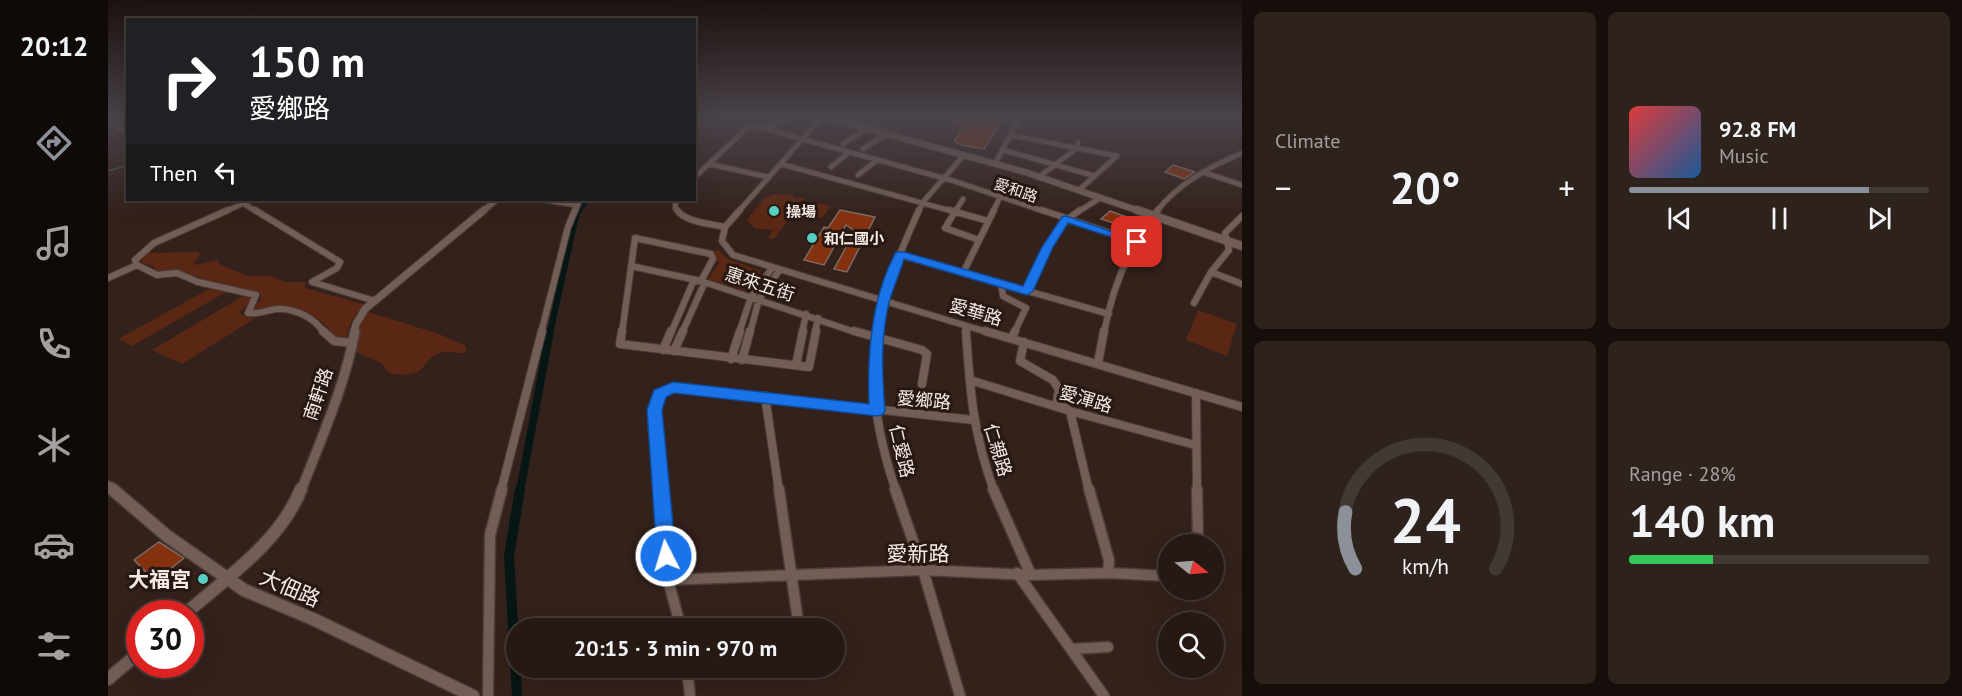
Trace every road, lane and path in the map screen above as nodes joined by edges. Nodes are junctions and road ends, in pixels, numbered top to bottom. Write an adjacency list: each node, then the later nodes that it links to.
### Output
1 (722, 150): 13 (street, 愛和路)
2 (793, 150): 14 (street)
3 (839, 150): 9 (street, 愛和路)
4 (947, 150): 11 (main road)
5 (1003, 150): 15 (street)
6 (1005, 150): 16 (street)
7 (1070, 150): 16 (street)
8 (1097, 150): 21 (street)
9 (848, 153): 12 (street, 愛和路); 17 (street)
10 (1241, 153): 18 (street)
11 (964, 155): 15 (main road); 24 (street, 仁愛路)
12 (877, 160): 19 (street); 24 (street, 愛和路)
13 (709, 164): 20 (street); 22 (street)
14 (781, 164): 22 (street); 35 (street)
15 (995, 164): 23 (main road)
16 (1054, 164): 21 (street); 23 (street)
17 (831, 167)
18 (1203, 172): 25 (street); 37 (street)
19 (858, 175)
20 (696, 176)
21 (1095, 176): 26 (street)
22 (768, 177): 41 (street)
23 (1040, 177): 26 (main road)
24 (944, 178): 27 (street, 愛和路); 35 (street, 仁愛路)
25 (1242, 185)
26 (1079, 190): 28 (main road)
27 (1000, 197): 39 (street, 愛和路); 40 (street)
28 (1100, 198): 37 (main road); 39 (street)
29 (963, 199): 36 (street)
30 (241, 201): 47 (street); 60 (street)
31 (495, 201): 60 (street, 南軒路)
32 (561, 201): 34 (street)
33 (676, 201): 41 (street)
34 (578, 202): 104 (street)
35 (923, 202): 36 (street); 46 (street, 仁愛路)
36 (956, 212): 40 (street); 42 (street)
37 (1154, 216): 43 (main road); 44 (street)
38 (1241, 217): 43 (street)
39 (1066, 219): 44 (street, 愛和路); 56 (street)
40 (988, 221): 42 (street)
41 (725, 227): 49 (street, 愛華路)
42 (979, 240): 51 (street)
43 (1227, 241): 45 (main road); 50 (street)
44 (1137, 242): 63 (street)
45 (1242, 246)
46 (900, 255): 51 (street); 59 (street, 仁愛路)
47 (137, 265): 52 (street); 69 (street)
48 (631, 266): 53 (street, 惠來五街); 53 (street); 70 (street)
49 (775, 270): 57 (street); 58 (street); 59 (street, 愛華路)
50 (1211, 272): 55 (street); 61 (street)
51 (963, 273): 54 (street)
52 (108, 278)
53 (701, 280): 57 (street, 惠來五街); 70 (street); 71 (street)
54 (1001, 284): 56 (street); 66 (street)
55 (1242, 284)
56 (1027, 291): 63 (street)
57 (750, 297): 58 (street, 惠來五街); 72 (street)
58 (759, 299): 62 (street, 惠來五街); 73 (street)
59 (883, 300): 65 (street, 愛華路); 67 (street, 仁愛路)
60 (375, 301): 69 (street, 南軒路)
61 (1194, 303)
62 (806, 314): 64 (street, 惠來五街); 75 (street)
63 (1109, 314): 74 (street)
64 (818, 318): 67 (street, 惠來五街); 75 (street)
65 (966, 326): 66 (street, 愛華路); 76 (street, 仁親路)
66 (1012, 338): 68 (street, 愛華路)
67 (877, 339): 77 (street, 惠來五街); 81 (street, 仁愛路)
68 (1024, 342): 74 (street, 愛華路); 82 (street)
69 (352, 343): 93 (street, 南軒路)
70 (663, 350): 71 (street)
71 (675, 351): 72 (street)
72 (731, 359): 73 (street)
73 (742, 360): 75 (street)
74 (1098, 363): 78 (street, 愛華路)
75 (796, 365)
76 (970, 380): 82 (street, 愛渾路); 83 (street, 仁親路)
77 (922, 384)
78 (1196, 393): 80 (street, 愛華路); 84 (street)
79 (765, 396): 81 (street, 愛鄉路); 88 (street); 94 (street, 愛鄉路)
80 (1242, 407)
81 (877, 411): 83 (street, 愛鄉路); 87 (street, 仁愛路)
82 (1070, 411): 84 (street, 愛渾路); 90 (street)
83 (973, 420): 91 (street, 仁親路)
84 (1195, 445): 86 (street)
85 (108, 486): 93 (street, 大佃路)
86 (1198, 534)
87 (924, 570): 88 (street, 愛新路); 89 (street, 愛新路); 106 (street, 仁愛路)
88 (790, 573): 94 (street, 愛新路); 97 (street)
89 (1017, 573): 91 (street, 愛新路); 99 (street)
90 (1108, 573): 91 (street, 愛新路); 92 (street, 愛新路)
91 (1030, 575)
92 (1158, 576)
93 (227, 578): 95 (street, 南軒路); 103 (street, 大佃路)
94 (668, 580): 96 (street)
95 (201, 600)
96 (678, 618)
97 (797, 618)
98 (1108, 647): 99 (street)
99 (1071, 649): 107 (street)
100 (126, 664): 102 (street)
101 (688, 678): 105 (street)
102 (108, 679)
103 (473, 696)
104 (488, 696)
105 (690, 696)
106 (960, 696)
107 (1104, 696)

